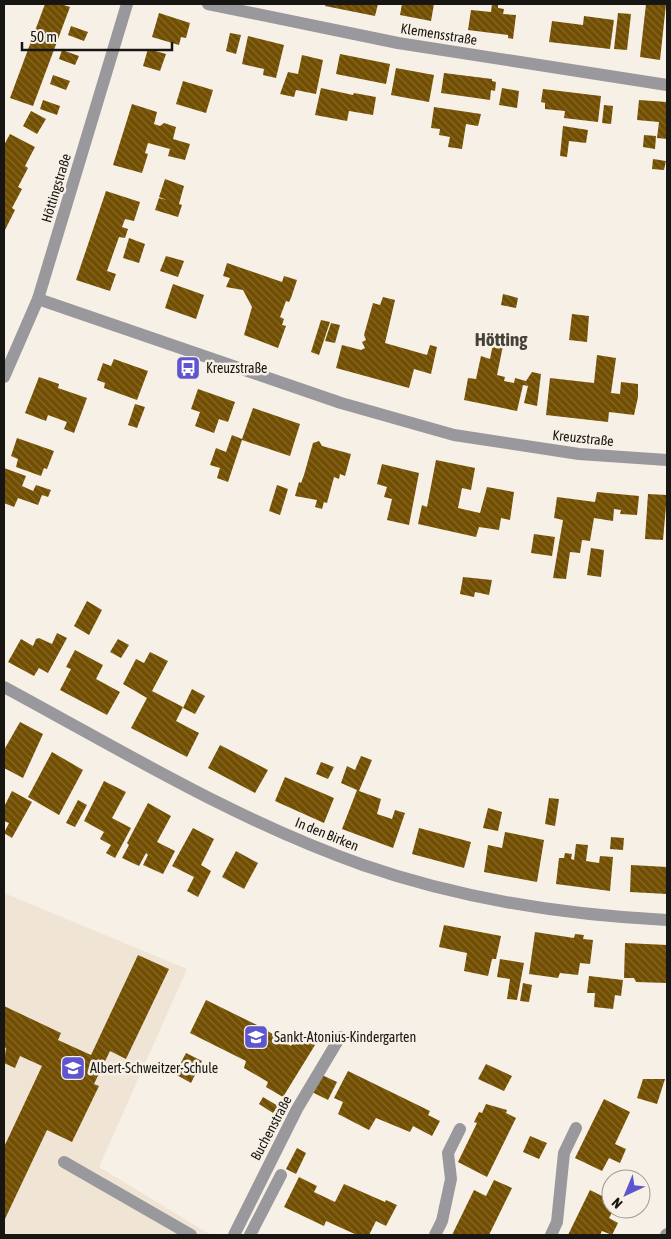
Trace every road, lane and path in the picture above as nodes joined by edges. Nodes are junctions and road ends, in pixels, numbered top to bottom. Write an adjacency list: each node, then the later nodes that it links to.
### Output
1 (127, 4): 4 (street, Höttingstraße)
2 (208, 4): 3 (street, Klemensstraße)
3 (667, 85)
4 (38, 299): 5 (street, Höttingstraße); 6 (street, Kreuzstraße)
5 (4, 378)
6 (667, 460)
7 (4, 688): 8 (street, In den Birken)
8 (667, 920)
9 (340, 1037): 15 (street, Buchenstraße)
10 (576, 1128): 18 (street)
11 (460, 1129): 17 (street)
12 (64, 1162): 14 (street)
13 (281, 1175): 16 (street)
14 (191, 1235)
15 (234, 1235)
16 (250, 1235)
17 (435, 1235)
18 (551, 1235)

